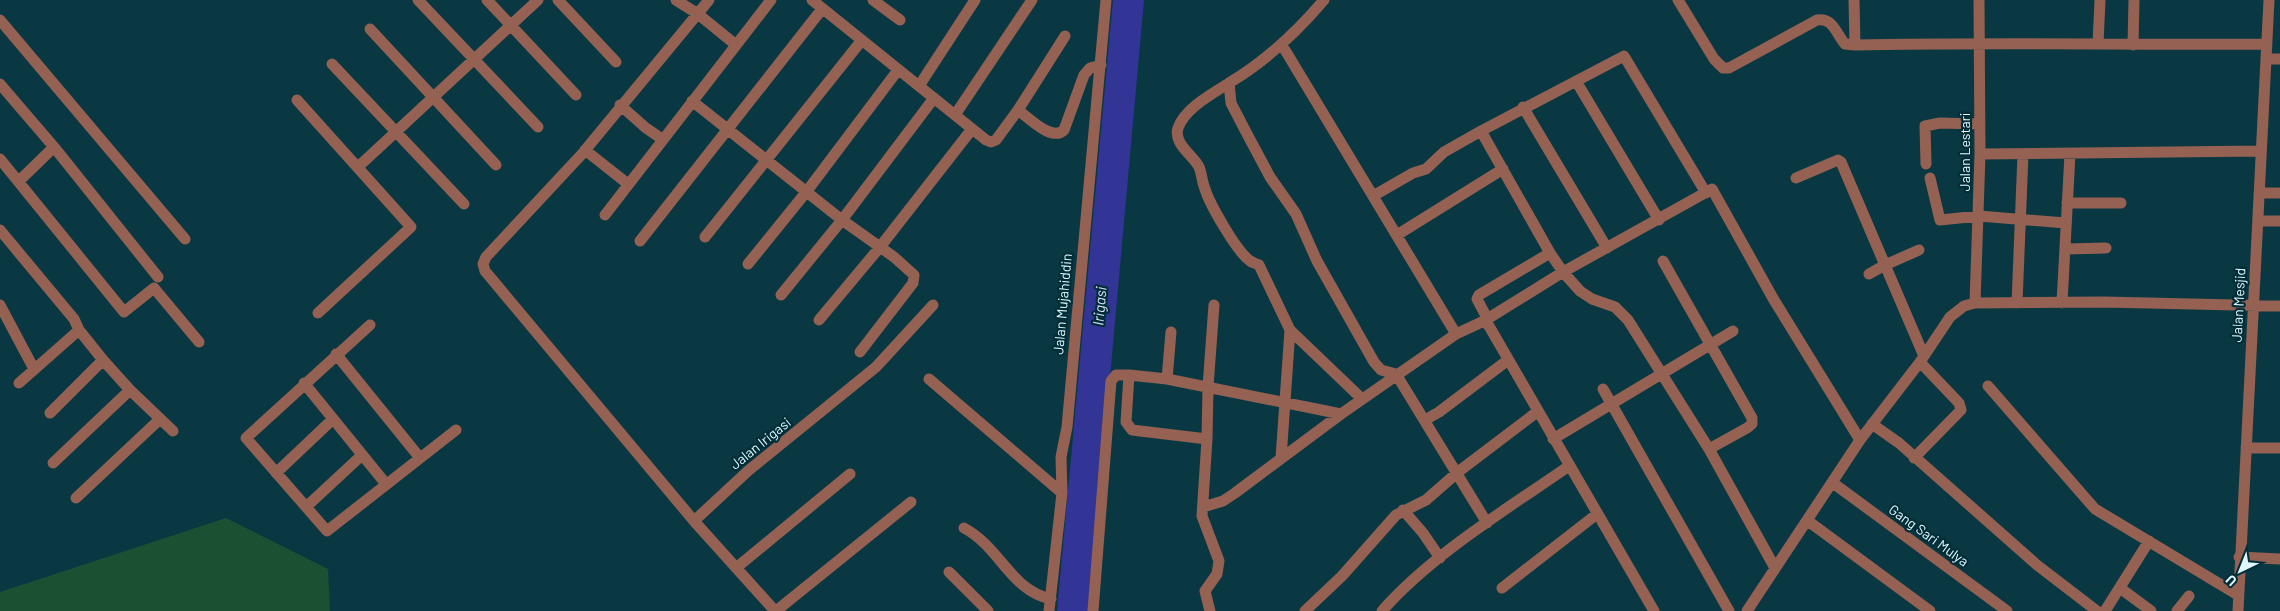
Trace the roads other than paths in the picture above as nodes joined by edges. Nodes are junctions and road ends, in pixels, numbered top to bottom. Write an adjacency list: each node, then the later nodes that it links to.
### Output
1 (418, 0): 36 (street)
2 (487, 0): 24 (street)
3 (538, 0): 24 (street)
4 (558, 0): 38 (street)
5 (676, 0): 21 (street)
6 (709, 0): 21 (street)
7 (812, 0): 20 (street)
8 (874, 0): 23 (street)
9 (975, 0): 45 (street)
10 (1032, 0): 54 (street)
11 (1106, 0): 40 (street, Jalan Mujahiddin)
12 (1678, 0): 33 (street)
13 (1854, 0): 33 (street)
14 (1979, 0): 28 (street, Jalan Lestari)
15 (2100, 0): 29 (street)
16 (2134, 0): 34 (street)
17 (2269, 0): 30 (street, Jalan Mesjid)
18 (769, 1): 31 (street)
19 (1320, 2): 32 (street)
20 (822, 9): 27 (street); 58 (street)
21 (698, 14): 31 (street); 51 (street)
22 (0, 20): 97 (street)
23 (900, 20)
24 (511, 25): 36 (street); 46 (street)
25 (370, 28): 47 (street)
26 (1065, 36): 53 (street)
27 (862, 40): 41 (street); 69 (street)
28 (1979, 43): 29 (street); 33 (street); 55 (street, Jalan Lestari)
29 (2098, 44): 34 (street)
30 (2267, 44): 34 (street); 37 (street, Jalan Mesjid)
31 (736, 45): 50 (street)
32 (1282, 45): 43 (street); 82 (street)
33 (1855, 45)
34 (2133, 45)
35 (2280, 59): 37 (street)
36 (474, 60): 47 (street); 56 (street)
37 (2266, 60): 64 (street, Jalan Mesjid)
38 (616, 62)
39 (332, 64): 60 (street)
40 (1101, 65): 53 (street); 177 (street, Jalan Mujahiddin)
41 (898, 70): 45 (street); 78 (street)
42 (1576, 81): 52 (street); 79 (street); 89 (street)
43 (1229, 83): 125 (street); 137 (street)
44 (0, 84): 62 (street)
45 (919, 86): 48 (street)
46 (576, 95)
47 (434, 98): 60 (street); 71 (street)
48 (934, 98): 54 (street); 88 (street)
49 (297, 100): 72 (street)
50 (692, 101): 58 (street); 61 (street)
51 (620, 105): 61 (street); 63 (street)
52 (1524, 108): 59 (street); 100 (street)
53 (1018, 110): 57 (street)
54 (955, 115): 57 (street)
55 (1979, 124): 65 (street, Jalan Lestari); 70 (street)
56 (538, 127)
57 (972, 129): 99 (street)
58 (728, 130): 69 (street); 98 (street)
59 (1481, 131): 73 (street); 82 (street)
60 (397, 132): 72 (street); 85 (street)
61 (662, 139): 77 (street)
62 (54, 147): 76 (street); 110 (street)
63 (585, 150): 77 (street); 184 (street)
64 (2262, 151): 67 (street); 80 (street, Jalan Mesjid)
65 (1980, 154): 66 (street); 87 (street, Jalan Lestari)
66 (2023, 154): 67 (street); 90 (street)
67 (2070, 154): 83 (street)
68 (0, 159): 76 (street)
69 (765, 159): 78 (street); 96 (street)
70 (1926, 164)
71 (496, 165)
72 (358, 167): 120 (street)
73 (1503, 169): 95 (street); 104 (street)
74 (1796, 178): 107 (street)
75 (1930, 178): 87 (street)
76 (19, 181): 129 (street)
77 (628, 184): 86 (street)
78 (807, 191): 88 (street); 106 (street)
79 (1706, 193): 89 (street); 162 (street)
80 (2259, 193): 81 (street); 92 (street, Jalan Mesjid)
81 (2280, 193)
82 (1373, 196): 95 (street)
83 (2067, 203): 84 (street); 93 (street)
84 (2121, 203)
85 (464, 204)
86 (605, 214)
87 (1979, 216): 90 (street); 113 (street, Jalan Lestari)
88 (842, 220): 99 (street); 111 (street)
89 (1659, 220): 100 (street)
90 (2020, 220): 93 (street); 114 (street)
91 (2280, 220): 92 (street)
92 (2258, 221): 118 (street, Jalan Mesjid)
93 (2066, 223): 101 (street)
94 (0, 230): 124 (street)
95 (1397, 235): 128 (street)
96 (705, 238)
97 (185, 240)
98 (640, 241)
99 (880, 247): 121 (street); 131 (street)
100 (1607, 248): 108 (street)
101 (2066, 248): 102 (street); 112 (street)
102 (2106, 248)
103 (1918, 250): 107 (street)
104 (1550, 253): 108 (street); 122 (street)
105 (1664, 261): 130 (street)
106 (748, 264)
107 (1885, 265): 109 (street); 133 (street)
108 (1563, 272): 122 (street); 138 (street)
109 (1869, 274)
110 (158, 277)
111 (780, 295)
112 (2062, 302): 114 (street); 118 (street)
113 (1975, 303): 114 (street); 133 (street)
114 (2017, 303)
115 (0, 305): 136 (street)
116 (933, 305): 184 (street, Jalan Irigasi)
117 (1214, 305): 144 (street)
118 (2252, 306): 119 (street); 163 (street, Jalan Mesjid)
119 (2280, 306)
120 (318, 313)
121 (819, 320)
122 (1485, 320): 128 (street); 135 (street)
123 (370, 325): 132 (street)
124 (79, 330): 134 (street); 136 (street)
125 (1290, 330): 148 (street); 149 (street)
126 (1733, 331): 130 (street)
127 (1171, 332): 141 (street)
128 (1456, 334): 137 (street)
129 (199, 342)
130 (1711, 344): 138 (street); 165 (street)
131 (860, 352)
132 (336, 354): 143 (street); 167 (street)
133 (1922, 359): 157 (street); 169 (street)
134 (103, 360): 147 (street); 152 (street)
135 (1508, 360): 151 (street); 156 (street)
136 (34, 369): 142 (street)
137 (1396, 374): 148 (street); 156 (street)
138 (1660, 374): 150 (street); 165 (street)
139 (1129, 375): 141 (street); 160 (street); 202 (street)
140 (929, 379): 177 (street)
141 (1166, 379): 144 (street)
142 (19, 383)
143 (304, 383): 155 (street); 173 (street)
144 (1208, 386): 149 (street); 160 (street)
145 (1988, 386): 188 (street)
146 (1603, 389): 150 (street)
147 (130, 390): 154 (street); 170 (street)
148 (1362, 398): 153 (street)
149 (1285, 402): 153 (street); 168 (street)
150 (1612, 405): 161 (street); 207 (street)
151 (1537, 412): 161 (street); 172 (street)
152 (50, 413)
153 (1341, 414): 168 (street)
154 (160, 419): 159 (street); 178 (street)
155 (333, 419): 166 (street); 173 (street)
156 (1425, 420): 172 (street)
157 (1872, 424): 162 (street); 169 (street)
158 (456, 430): 167 (street)
159 (173, 431)
160 (1207, 439): 181 (street)
161 (1553, 439): 171 (street)
162 (1860, 440): 175 (street)
163 (2246, 448): 164 (street); 189 (street, Jalan Mesjid)
164 (2280, 448)
165 (1709, 449): 193 (street)
166 (362, 455): 176 (street); 180 (street)
167 (420, 458): 176 (street)
168 (1281, 458): 181 (street)
169 (1914, 458): 211 (street)
170 (53, 463)
171 (1569, 466): 183 (street); 186 (street)
172 (1458, 472): 182 (street); 186 (street)
173 (276, 473): 180 (street)
174 (850, 474): 192 (street)
175 (1833, 483): 185 (street); 210 (street, Gang Sari Mulya)
176 (386, 484): 180 (street)
177 (1062, 493): 199 (street, Jalan Mujahiddin)
178 (76, 498)
179 (911, 502): 200 (street)
180 (306, 507)
181 (1203, 507): 203 (street)
182 (1403, 510): 190 (street); 204 (street)
183 (1597, 514): 195 (street); 206 (street)
184 (694, 521): 192 (street)
185 (1808, 521): 193 (street); 209 (street)
186 (1487, 522): 190 (street)
187 (964, 528): 199 (street)
188 (2149, 541): 196 (street); 197 (street)
189 (2239, 557): 191 (street); 197 (street, Jalan Mesjid)
190 (1440, 558): 205 (street)
191 (2280, 560)
192 (736, 568): 200 (street)
193 (1775, 568): 208 (street)
194 (949, 572): 201 (street)
195 (1502, 588)
196 (2120, 588): 212 (street); 213 (street)
197 (2238, 595): 215 (street, Jalan Mesjid)
198 (2189, 596): 214 (street)
199 (1050, 605)
200 (776, 611)
201 (988, 611)
202 (1093, 611)
203 (1210, 611)
204 (1304, 611)
205 (1382, 611)
206 (1654, 611)
207 (1729, 611)
208 (1747, 611)
209 (1930, 611)
210 (2008, 611)
211 (2097, 611)
212 (2105, 611)
213 (2151, 611)
214 (2177, 611)
215 (2238, 611)

